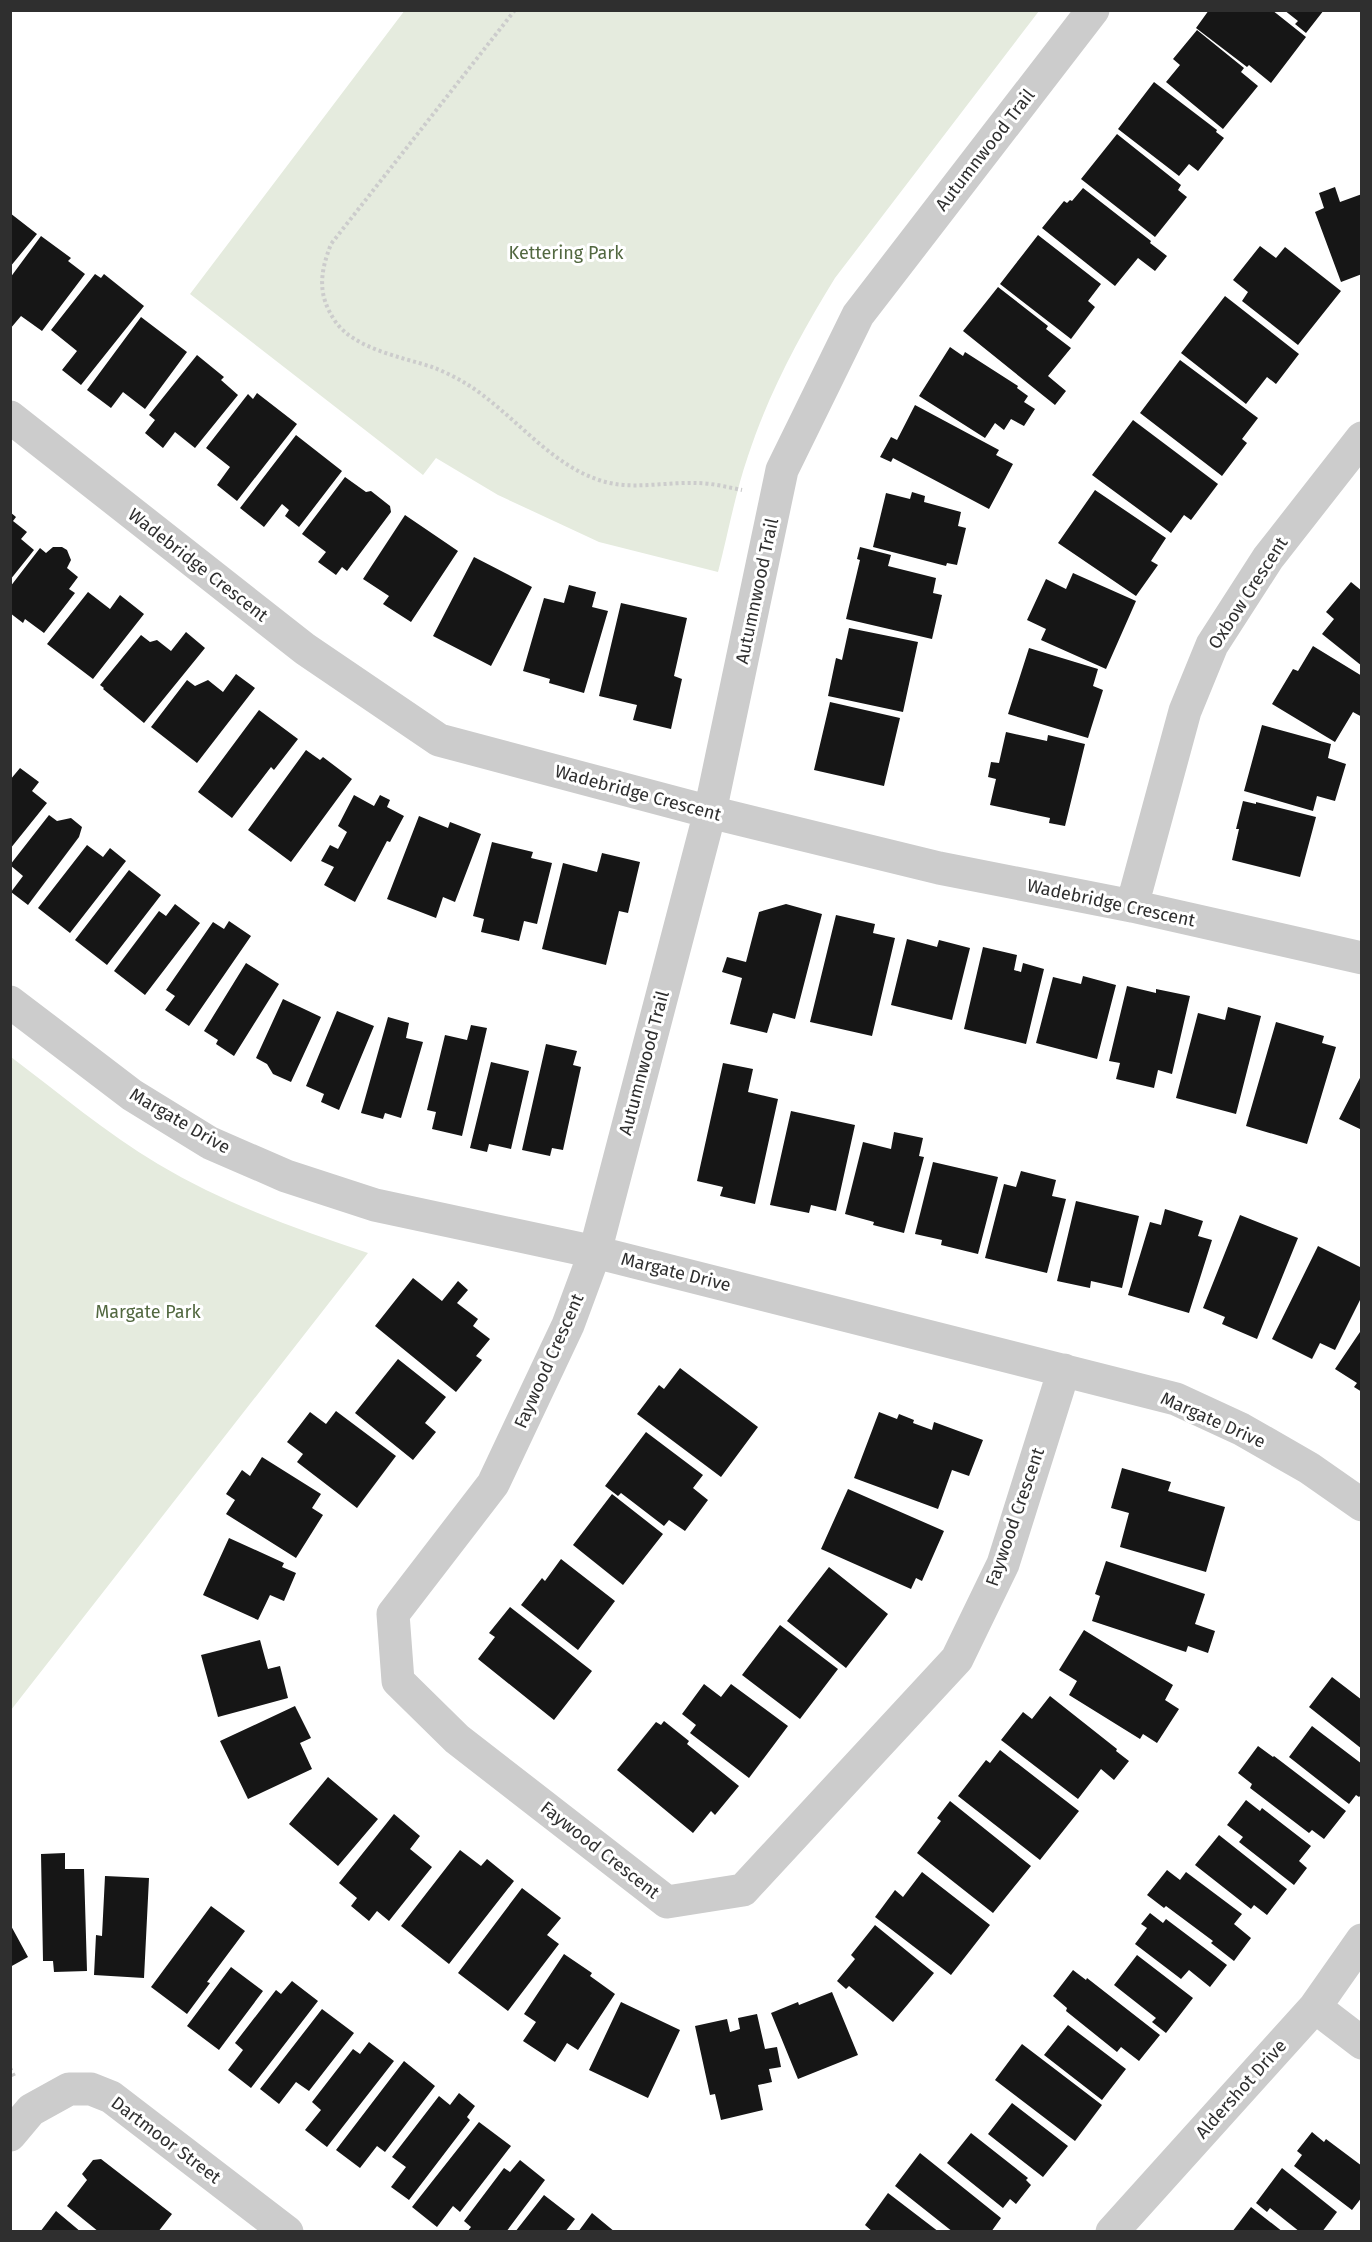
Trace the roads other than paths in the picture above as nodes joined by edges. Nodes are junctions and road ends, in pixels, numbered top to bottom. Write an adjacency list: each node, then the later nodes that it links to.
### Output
1 (1093, 10): 4 (street, Autumnwood Trail)
2 (10, 417): 4 (street, Wadebridge Crescent)
3 (1362, 438): 5 (street, Oxbow Crescent)
4 (710, 812): 5 (street, Wadebridge Crescent); 8 (street, Autumnwood Trail)
5 (1132, 906): 6 (street, Wadebridge Crescent)
6 (1362, 958)
7 (10, 1002): 8 (street, Margate Drive)
8 (595, 1252): 9 (street, Margate Drive); 9 (street, Faywood Crescent)
9 (1064, 1370): 10 (street, Margate Drive)
10 (1362, 1505)
11 (1362, 1940): 12 (street, Aldershot Drive)
12 (1315, 2007): 13 (street); 16 (street, Aldershot Drive)
13 (1362, 2043)
14 (10, 2135): 15 (street, Dartmoor Street)
15 (287, 2232)
16 (1112, 2232)

